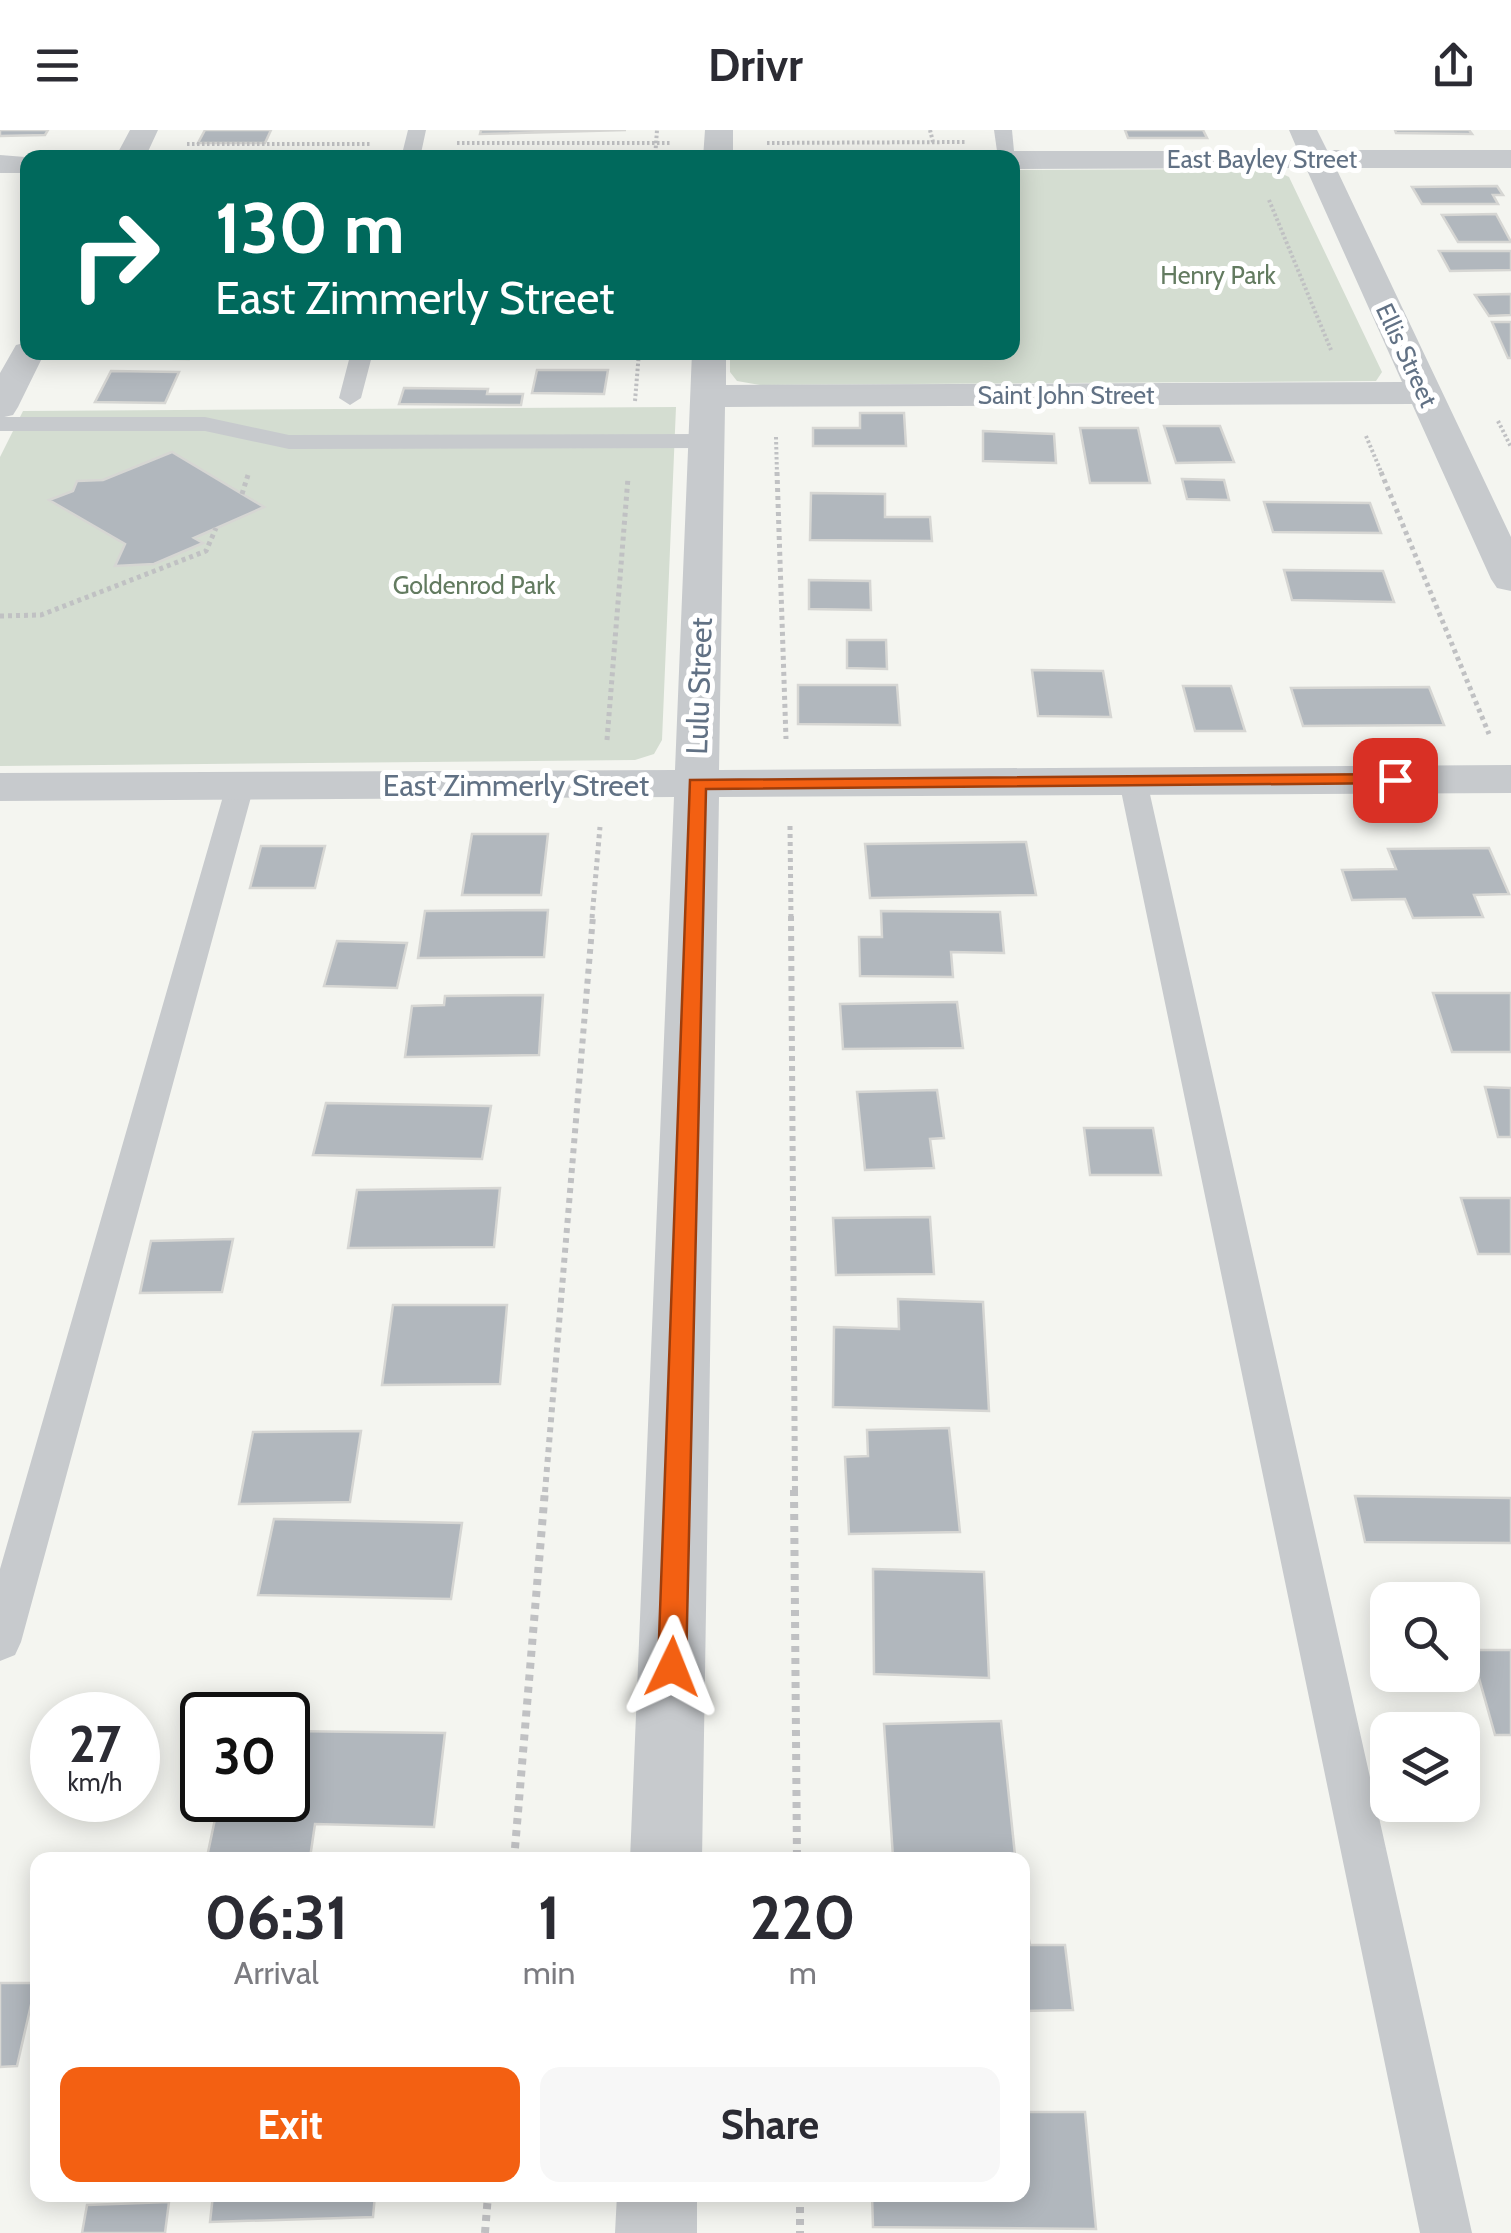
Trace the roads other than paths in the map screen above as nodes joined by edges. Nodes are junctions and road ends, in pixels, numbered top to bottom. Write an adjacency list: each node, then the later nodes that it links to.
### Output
1 (1310, 144): 2 (street, East Bayley Street); 3 (street, East Bayley Street); 6 (street, Ellis Street)
2 (1020, 159)
3 (1511, 159)
4 (24, 360): 9 (street)
5 (360, 360): 8 (lane)
6 (1425, 393): 7 (street, Saint John Street); 11 (street, Ellis Street)
7 (707, 397): 10 (lane); 14 (street, Lulu Street)
8 (350, 398)
9 (0, 406)
10 (0, 424)
11 (1511, 579)
12 (1509, 779): 13 (street, East Zimmerly Street)
13 (1133, 781): 14 (street, East Zimmerly Street); 21 (lane)
14 (696, 784): 15 (street, East Zimmerly Street); 18 (street, Lulu Street)
15 (240, 786): 16 (street, East Zimmerly Street); 17 (lane)
16 (0, 787)
17 (0, 1642)
18 (666, 1852)
19 (657, 2202): 20 (street)
20 (656, 2233)
21 (1446, 2233)

